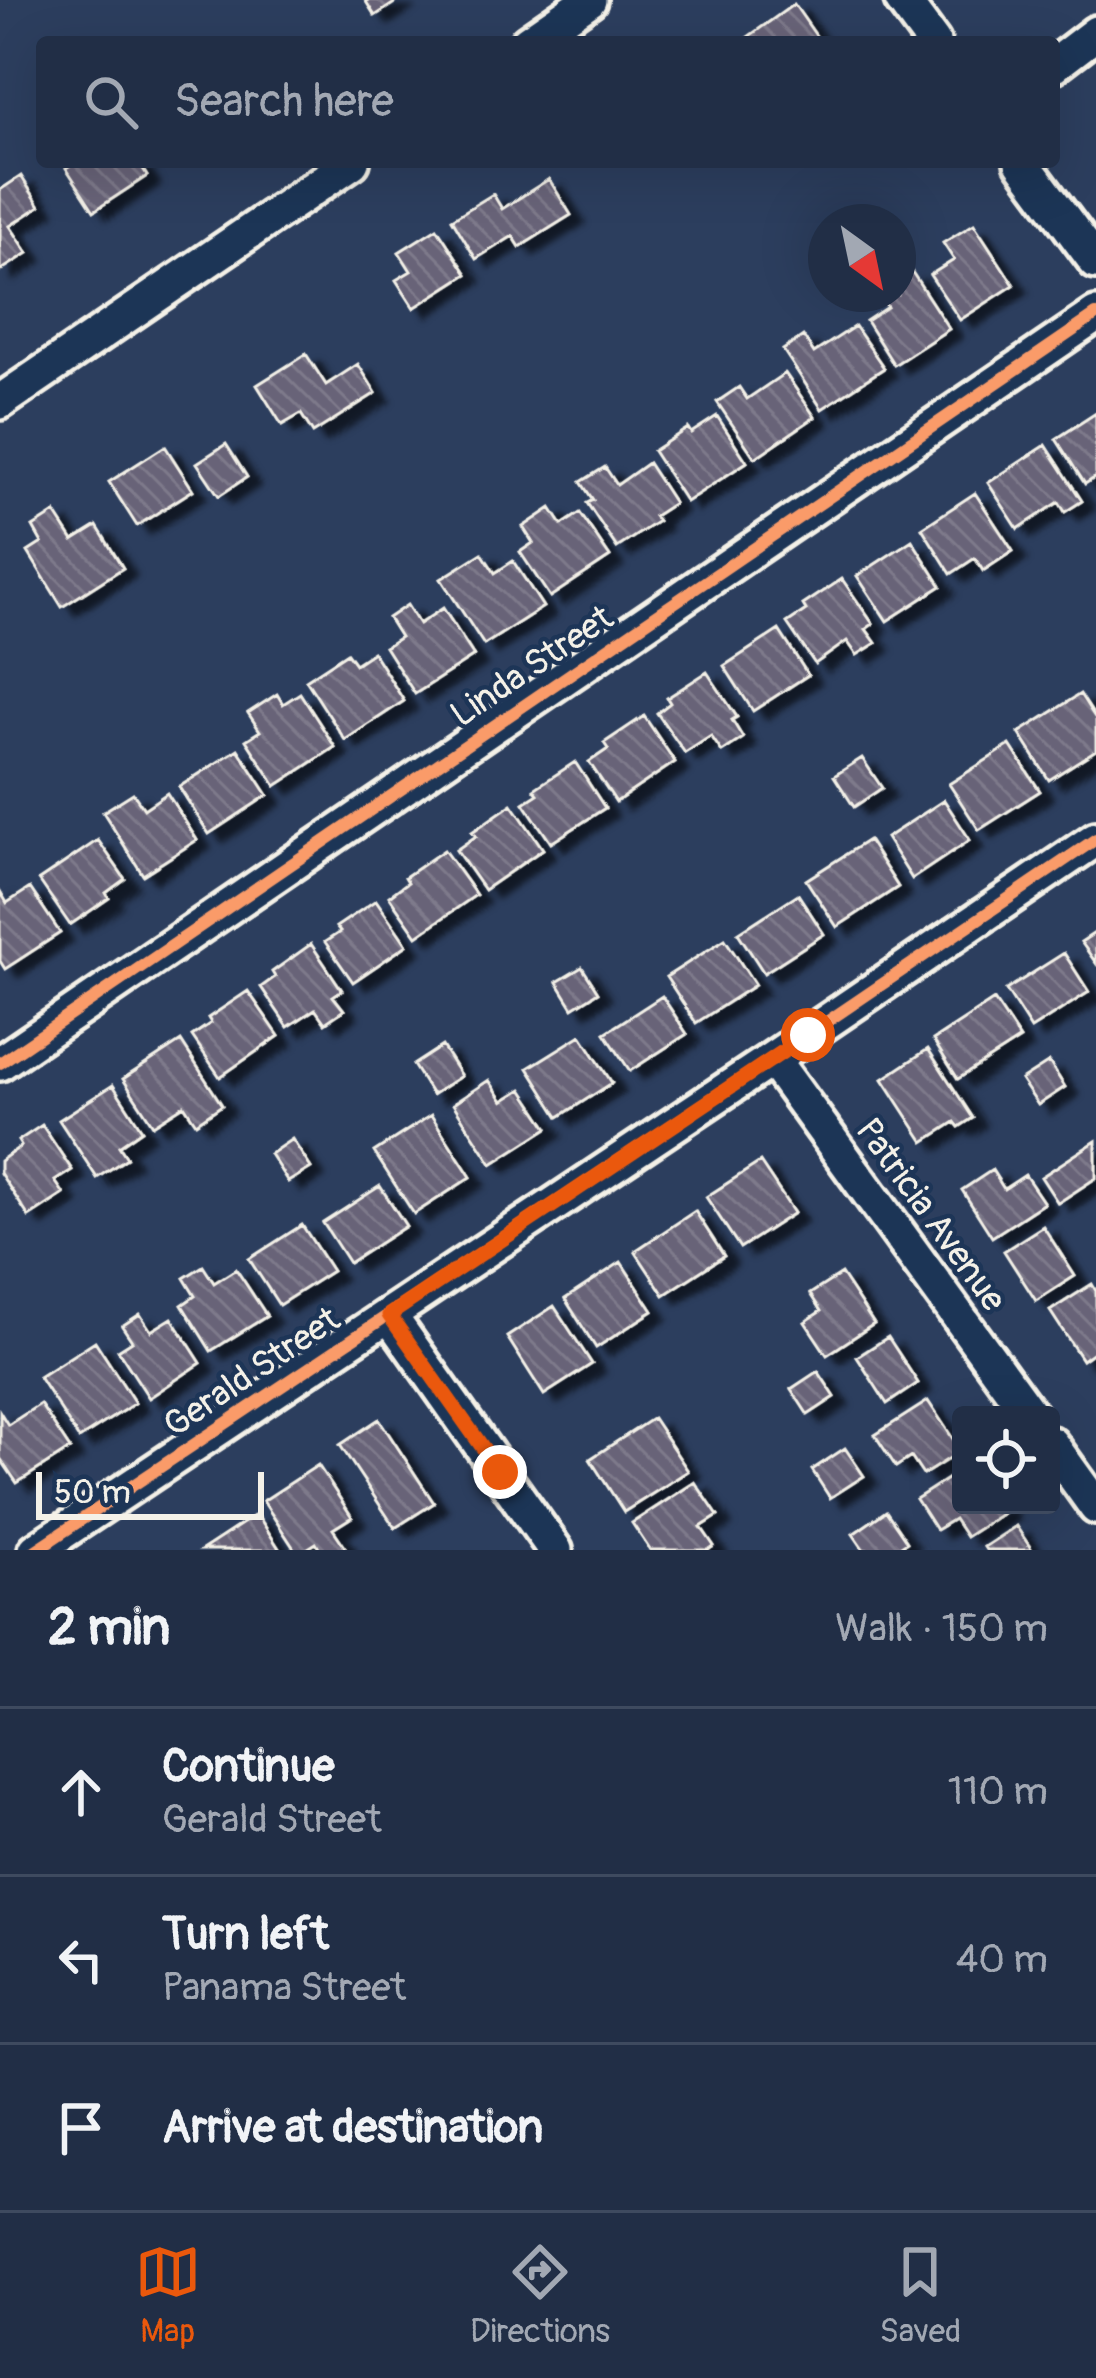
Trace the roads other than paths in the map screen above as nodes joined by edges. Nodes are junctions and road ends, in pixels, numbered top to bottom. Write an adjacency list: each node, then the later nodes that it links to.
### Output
1 (589, 0): 4 (street)
2 (902, 0): 5 (street)
3 (1096, 33): 6 (street)
4 (536, 36)
5 (929, 36)
6 (1060, 60)
7 (343, 168): 11 (street)
8 (1026, 168): 9 (street)
9 (1096, 262)
10 (1096, 315): 14 (street, Linda Street)
11 (0, 402)
12 (1096, 839): 13 (street, Gerald Street)
13 (772, 1059): 15 (street, Gerald Street); 16 (street, Patricia Avenue)
14 (0, 1064)
15 (389, 1315): 19 (street, Gerald Street); 20 (street)
16 (1023, 1406)
17 (1060, 1457): 18 (street)
18 (1096, 1507)
19 (36, 1550)
20 (555, 1550)

